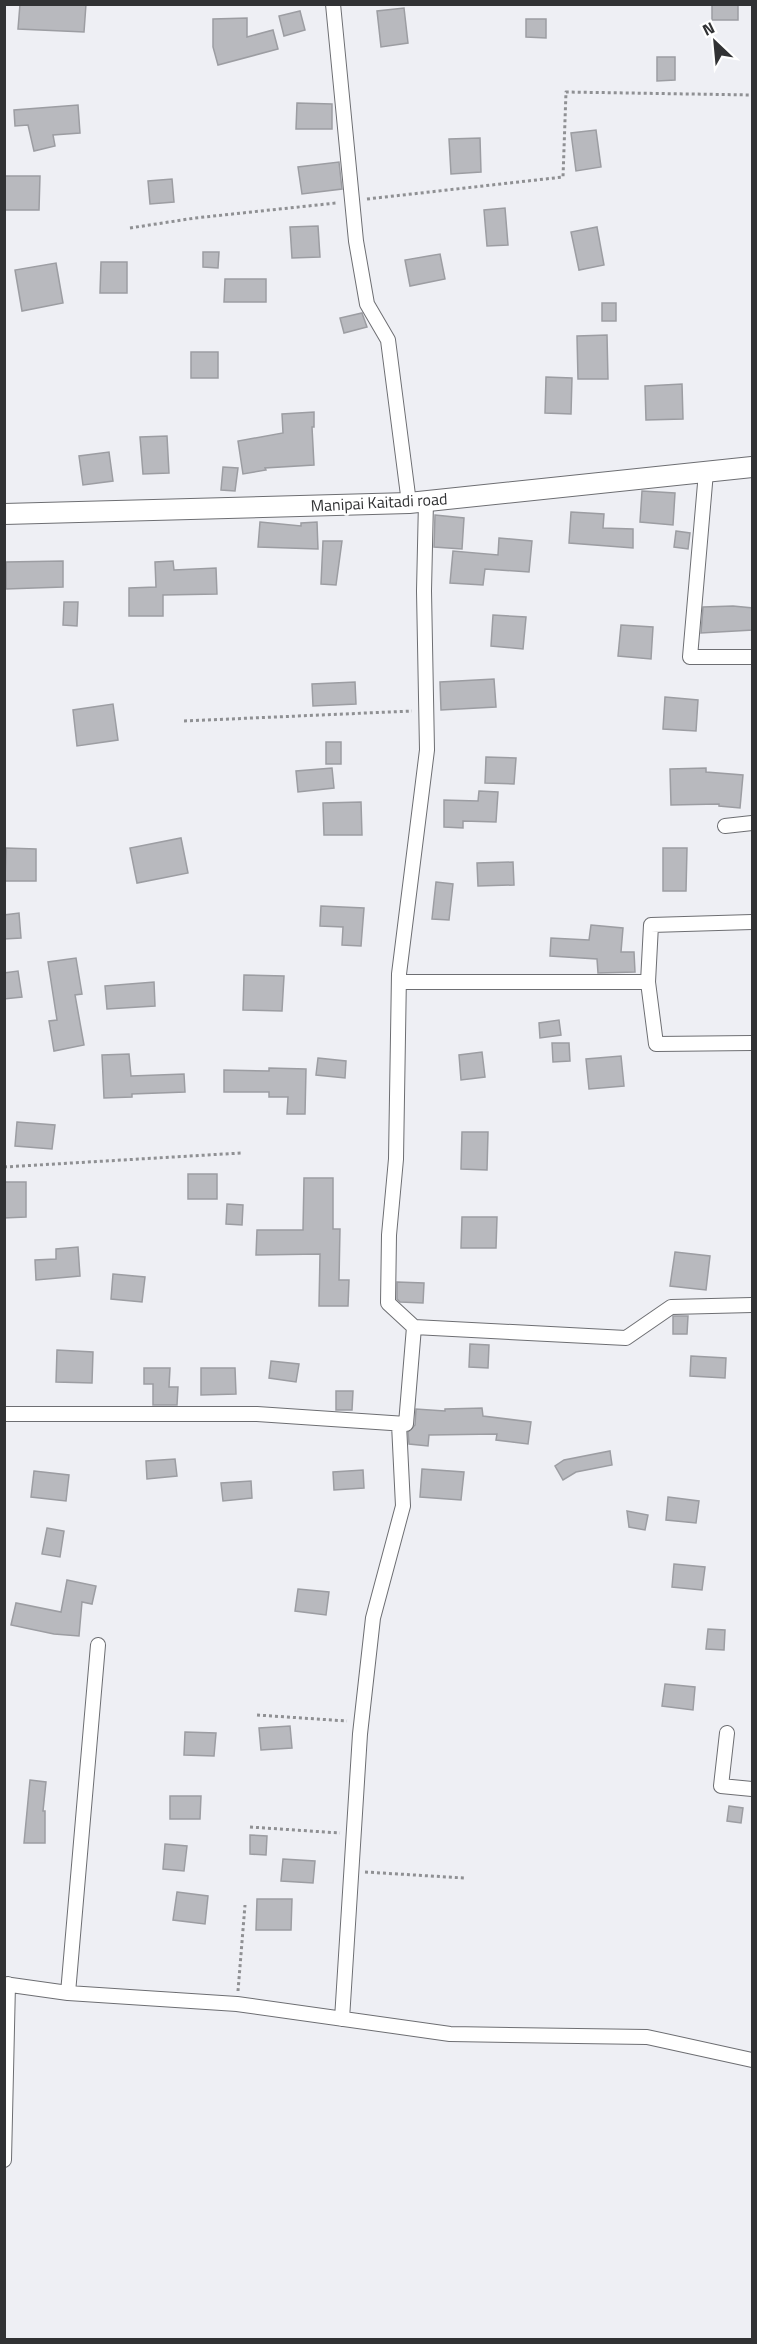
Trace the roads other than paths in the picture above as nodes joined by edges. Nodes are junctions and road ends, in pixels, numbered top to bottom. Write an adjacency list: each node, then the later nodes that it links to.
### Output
1 (333, 4): 4 (street)
2 (753, 467): 3 (main road, Manipai Kaitadi road)
3 (706, 472): 4 (main road, Manipai Kaitadi road); 6 (street)
4 (417, 502): 5 (main road, Manipai Kaitadi road); 10 (street)
5 (4, 514)
6 (753, 657)
7 (753, 823): 8 (street)
8 (725, 826)
9 (753, 922): 11 (street)
10 (399, 981): 11 (street); 14 (street)
11 (648, 982): 12 (street)
12 (753, 1043)
13 (753, 1305): 14 (street)
14 (414, 1327): 16 (street)
15 (4, 1414): 16 (street)
16 (399, 1424): 22 (street)
17 (98, 1646): 21 (street)
18 (727, 1733): 19 (street)
19 (753, 1788)
20 (6, 1984): 21 (street); 24 (street)
21 (68, 1993): 22 (street)
22 (342, 2019): 23 (street)
23 (753, 2060)
24 (4, 2160)

